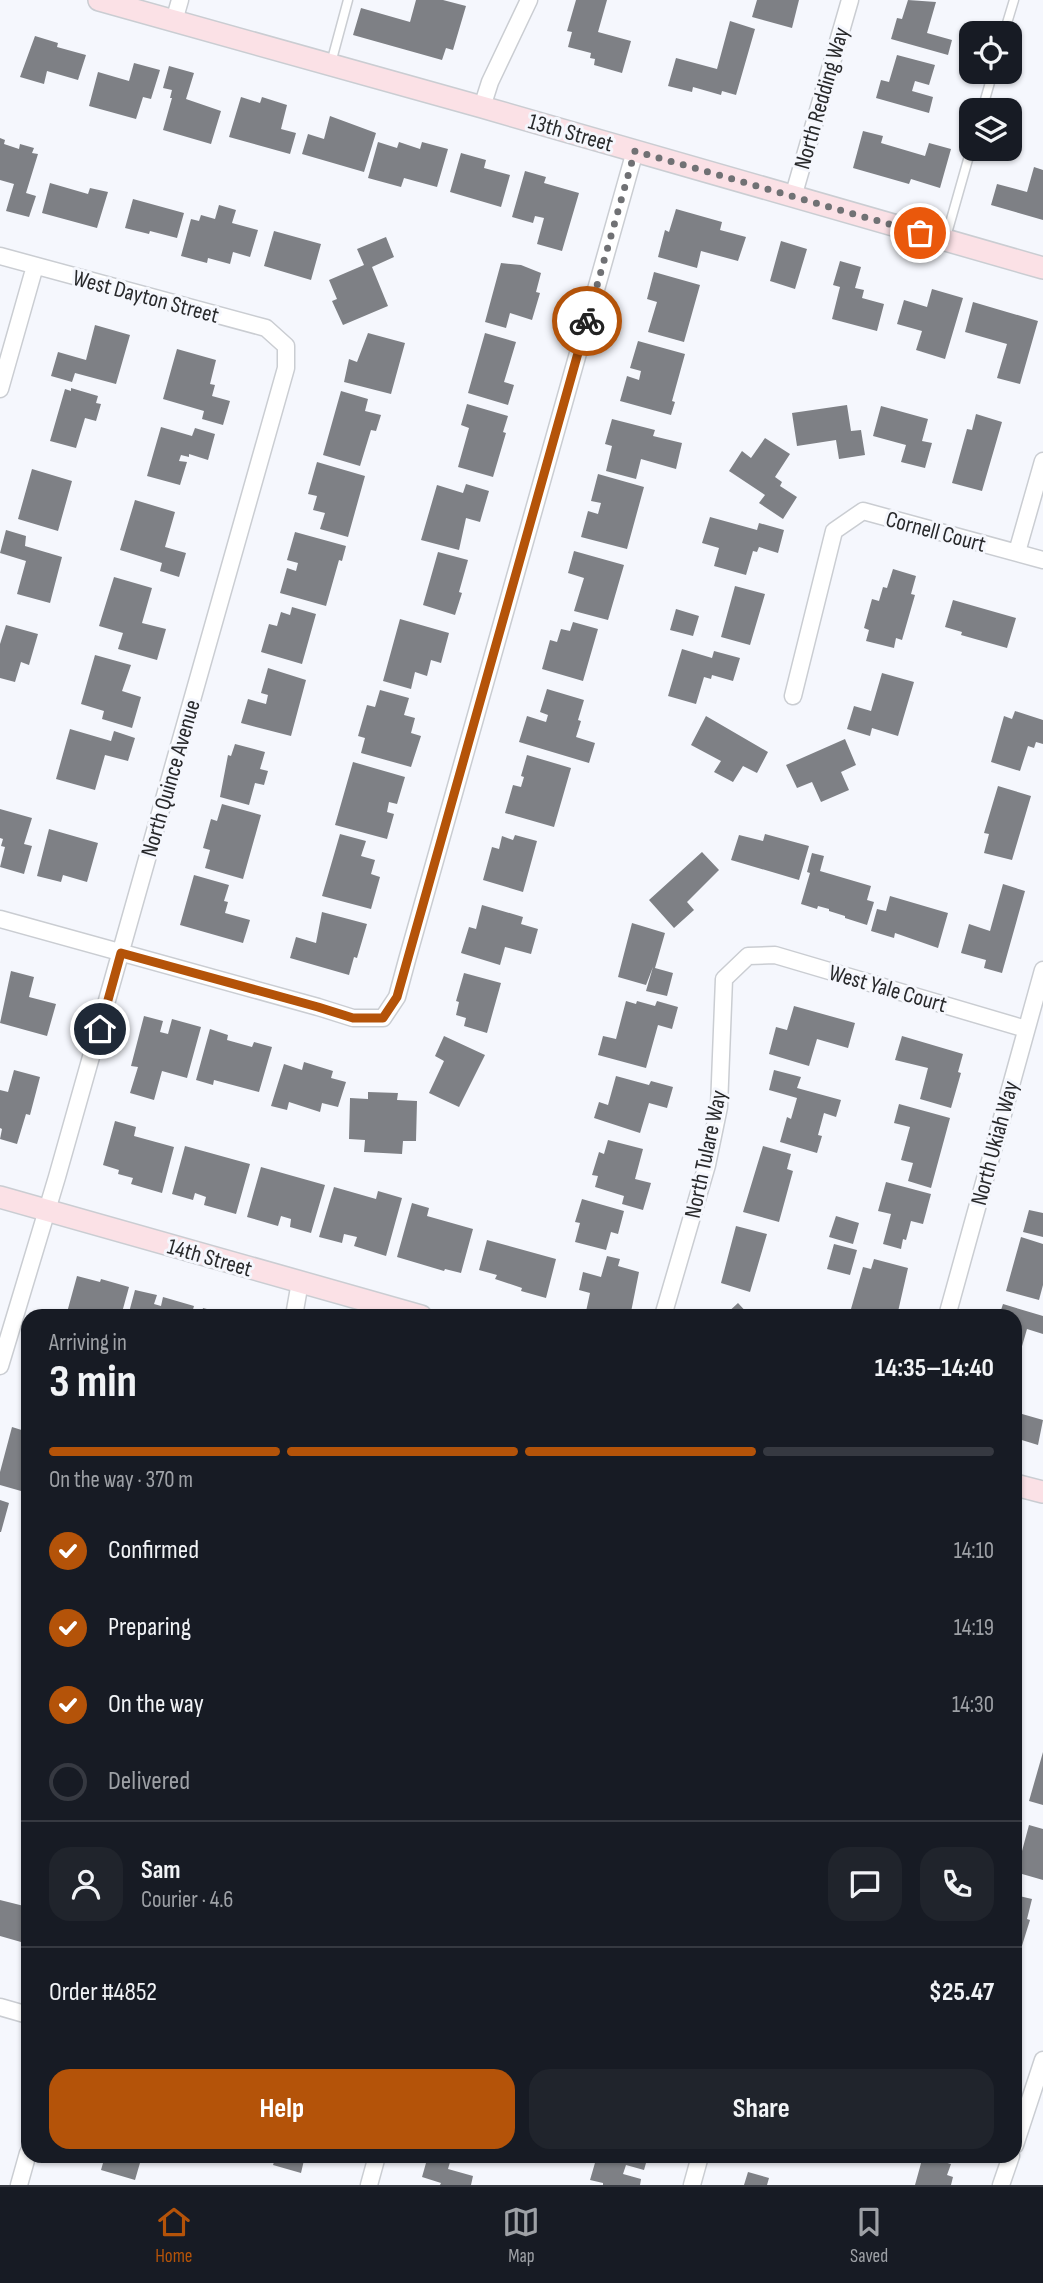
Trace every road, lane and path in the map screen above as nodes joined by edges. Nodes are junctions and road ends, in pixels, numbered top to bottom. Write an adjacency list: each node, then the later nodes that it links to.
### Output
1 (99, 0): 7 (street, 13th Street)
2 (180, 0): 7 (street)
3 (348, 0): 9 (lane)
4 (529, 0): 10 (street)
5 (850, 0): 13 (street, North Redding Way)
6 (1014, 0): 8 (lane)
7 (174, 21): 9 (street, 13th Street)
8 (1008, 21)
9 (330, 65): 10 (street, 13th Street)
10 (482, 107): 11 (street, 13th Street)
11 (635, 151): 13 (street, 13th Street); 25 (street)
12 (968, 161): 14 (lane)
13 (793, 197): 14 (street, 13th Street)
14 (945, 240): 17 (street, 13th Street)
15 (0, 256): 16 (street, West Dayton Street)
16 (35, 266): 18 (street, West Dayton Street); 19 (street)
17 (1043, 268)
18 (286, 346): 25 (street, North Quince Avenue)
19 (0, 389)
20 (1043, 461): 21 (street)
21 (1017, 552): 22 (street, Cornell Court); 23 (street, Cornell Court)
22 (1043, 560)
23 (793, 696)
24 (0, 919): 25 (street)
25 (121, 953): 30 (street, North Quince Avenue)
26 (748, 956): 28 (street, West Yale Court); 34 (street, North Tulare Way)
27 (1043, 970): 28 (street, North Ukiah Way)
28 (1026, 1029): 35 (street, North Ukiah Way)
29 (0, 1197): 30 (street, 14th Street)
30 (48, 1210): 31 (street, 14th Street); 36 (street, North Quince Avenue)
31 (300, 1282): 32 (street); 33 (street, 14th Street)
32 (295, 1309)
33 (396, 1309)
34 (665, 1309)
35 (949, 1309)
36 (0, 1366)
37 (1022, 1487): 38 (street)
38 (1043, 1492)
39 (0, 2007): 40 (street)
40 (21, 2013)
41 (1043, 2060): 42 (street)
42 (1038, 2094): 43 (street)
43 (1022, 2129)
44 (25, 2163): 48 (street)
45 (375, 2163): 49 (street)
46 (698, 2163): 50 (street)
47 (1009, 2163): 51 (street)
48 (19, 2185)
49 (369, 2185)
50 (692, 2185)
51 (1001, 2185)

